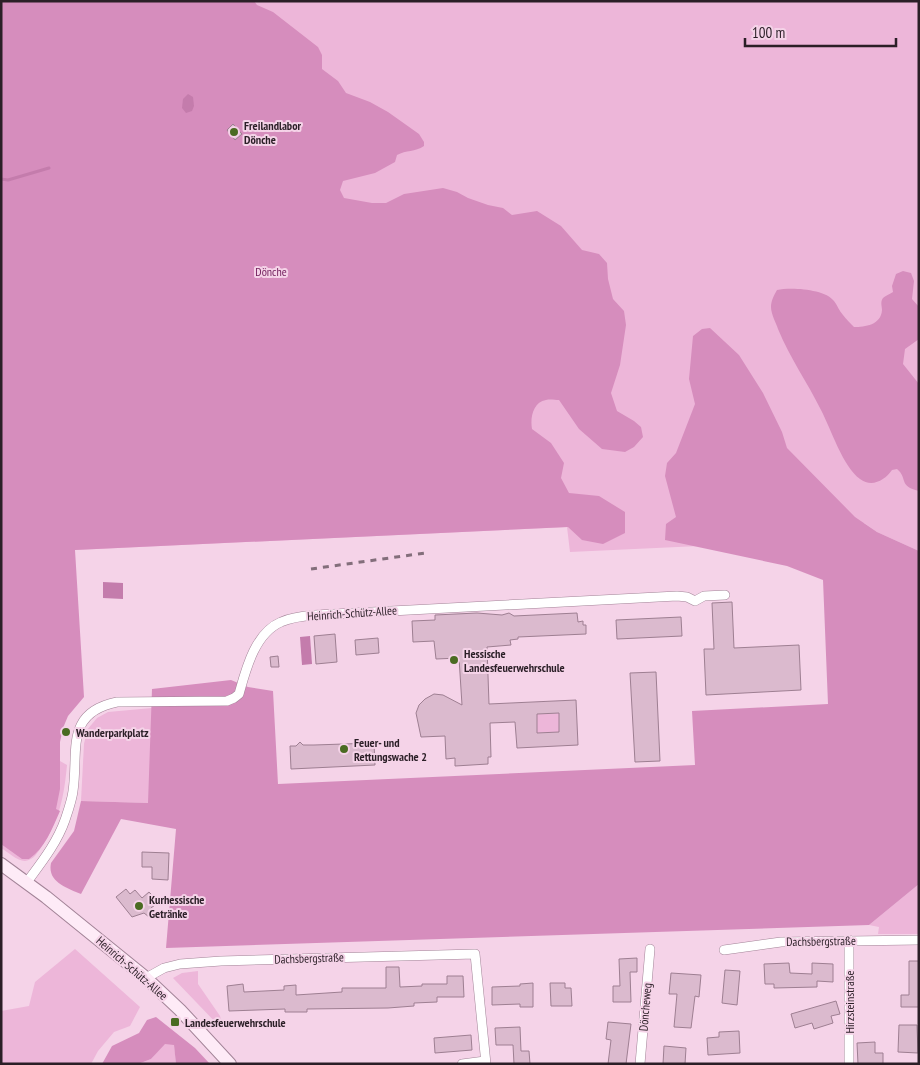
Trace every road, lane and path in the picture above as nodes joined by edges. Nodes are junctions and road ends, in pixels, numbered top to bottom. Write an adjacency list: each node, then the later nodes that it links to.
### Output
1 (725, 595): 3 (street, Heinrich-Schütz-Allee)
2 (1, 864): 3 (main road, Heinrich-Schütz-Allee)
3 (27, 882): 8 (main road, Heinrich-Schütz-Allee)
4 (849, 940): 5 (street, Dachsbergstraße); 7 (street, Dachsbergstraße); 13 (street, Hirzsteinstraße)
5 (919, 940)
6 (650, 949): 12 (street, Döncheweg)
7 (724, 950)
8 (146, 978): 9 (street, Dachsbergstraße); 10 (main road, Heinrich-Schütz-Allee)
9 (485, 1062): 11 (street)
10 (230, 1064)
11 (462, 1064)
12 (640, 1064)
13 (848, 1064)

